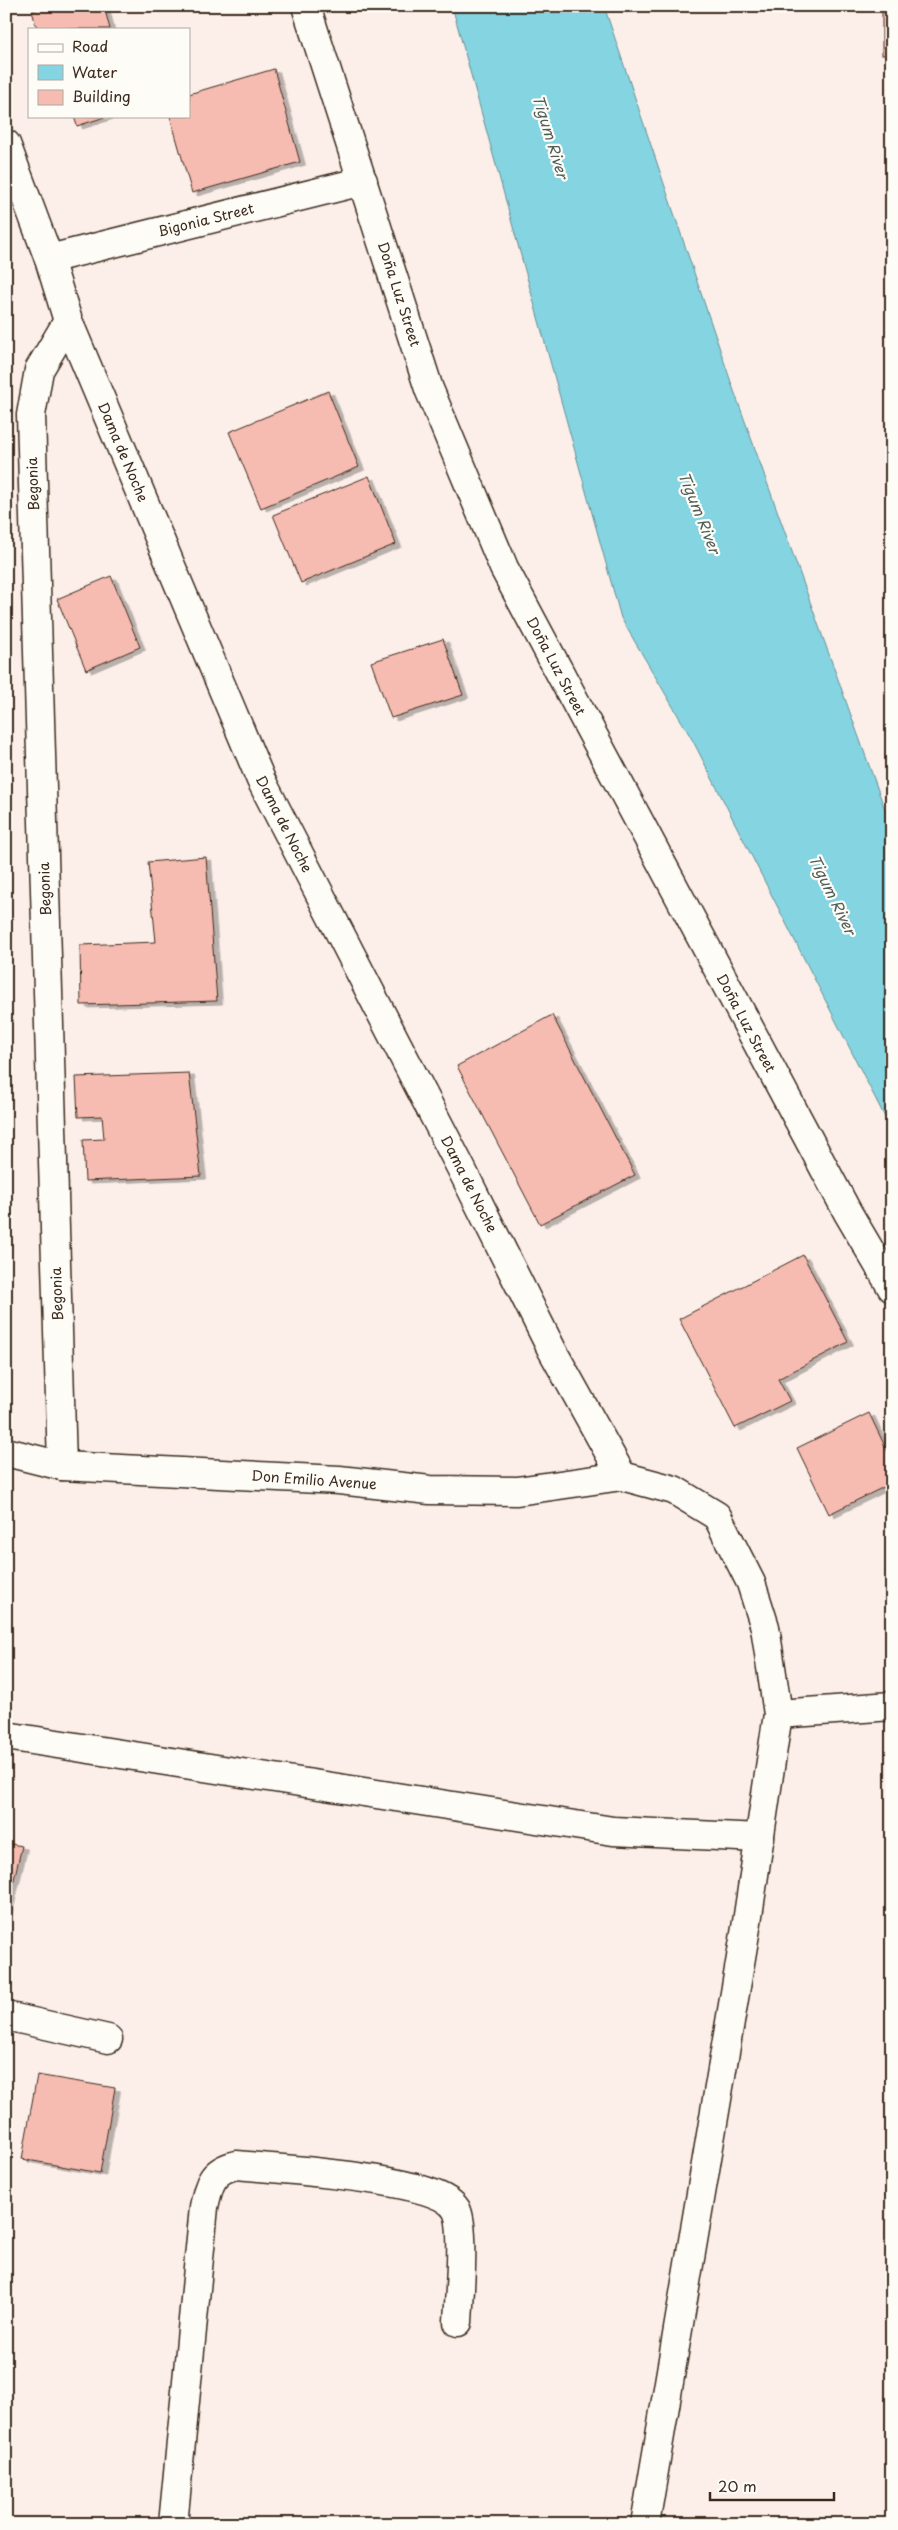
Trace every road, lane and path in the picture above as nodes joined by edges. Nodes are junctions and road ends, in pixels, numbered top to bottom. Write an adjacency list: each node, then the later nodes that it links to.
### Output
1 (306, 6): 3 (street, Doña Luz Street)
2 (6, 144): 4 (street, Dama de Noche)
3 (364, 182): 4 (street, Bigonia Street); 6 (street, Doña Luz Street)
4 (49, 259): 5 (street, Dama de Noche)
5 (68, 321): 8 (street, Begonia); 9 (street, Dama de Noche)
6 (892, 1288)
7 (6, 1452): 8 (street, Don Emilio Avenue)
8 (62, 1466): 9 (street, Don Emilio Avenue)
9 (622, 1476): 11 (street)
10 (892, 1706): 11 (street)
11 (778, 1714): 13 (street)
12 (6, 1736): 13 (street)
13 (760, 1838): 18 (street)
14 (6, 2016): 15 (street)
15 (108, 2039)
16 (458, 2322): 17 (street)
17 (173, 2524)
18 (645, 2524)

